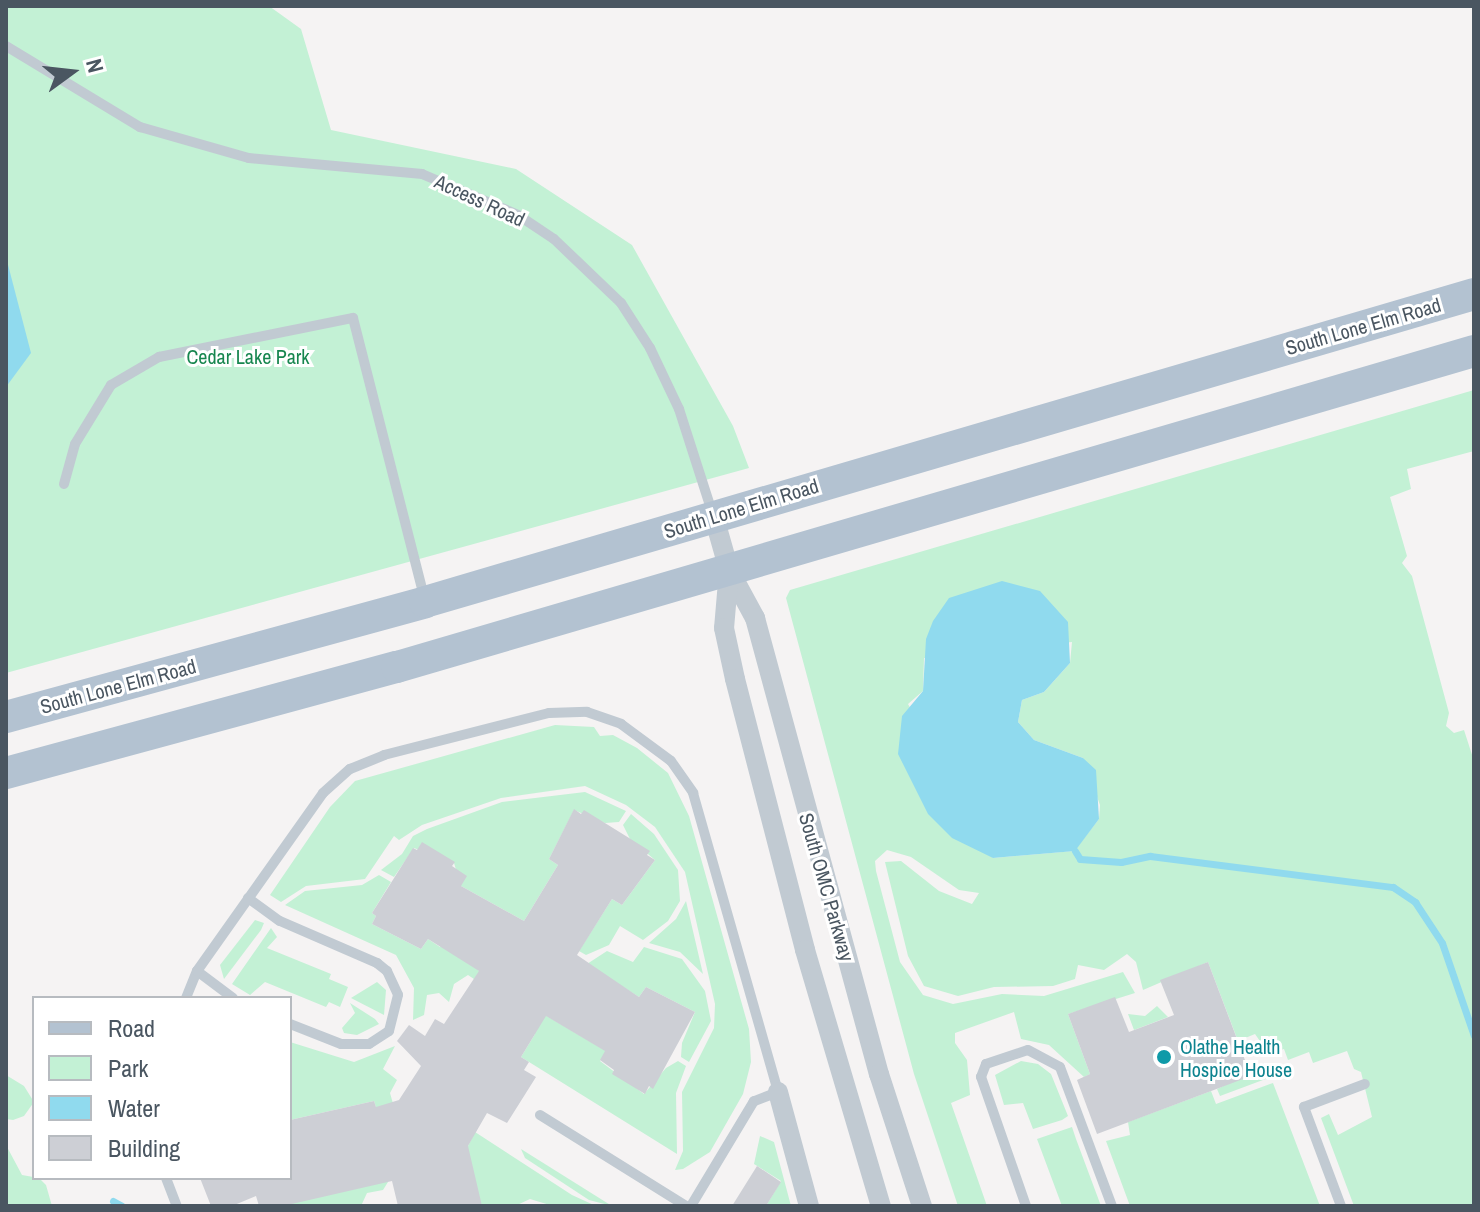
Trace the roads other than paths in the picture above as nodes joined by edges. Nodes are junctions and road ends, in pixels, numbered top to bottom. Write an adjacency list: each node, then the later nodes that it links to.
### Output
1 (6, 46): 5 (lane, Access Road)
2 (1474, 294): 5 (main road, South Lone Elm Road)
3 (1474, 351): 6 (main road)
4 (64, 484): 7 (lane)
5 (714, 517): 6 (street, South OMC Parkway); 7 (main road, South Lone Elm Road)
6 (729, 570): 9 (main road); 22 (street, South OMC Parkway); 23 (street, South OMC Parkway)
7 (425, 602): 8 (main road, South Lone Elm Road)
8 (6, 717)
9 (6, 773)
10 (248, 898): 11 (lane); 14 (lane); 16 (lane)
11 (197, 971): 12 (lane); 13 (lane)
12 (187, 996)
13 (230, 996)
14 (292, 1025)
15 (1365, 1084): 26 (lane)
16 (778, 1092): 20 (lane); 21 (street)
17 (540, 1115): 20 (lane)
18 (167, 1180): 19 (lane)
19 (177, 1206)
20 (689, 1206)
21 (809, 1206)
22 (881, 1206)
23 (922, 1206)
24 (1026, 1206): 25 (lane)
25 (1112, 1206)
26 (1341, 1206)

